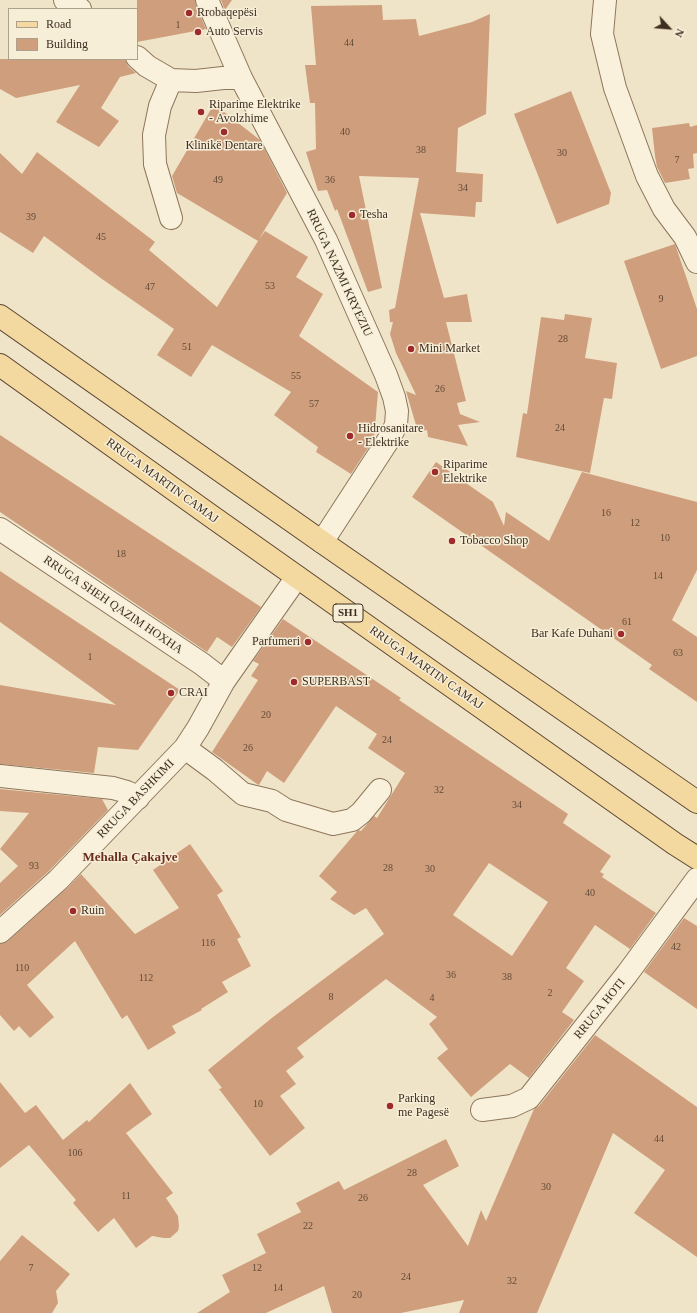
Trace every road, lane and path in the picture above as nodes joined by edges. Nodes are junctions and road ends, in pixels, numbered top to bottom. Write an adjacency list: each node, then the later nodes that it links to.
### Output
1 (65, 0): 4 (street)
2 (207, 0): 6 (street, RRUGA NAZMI KRYEZIU)
3 (605, 0): 9 (street)
4 (78, 8)
5 (138, 58): 7 (street)
6 (241, 78): 7 (street); 13 (street, RRUGA NAZMI KRYEZIU)
7 (171, 80): 8 (street)
8 (171, 218)
9 (697, 262)
10 (0, 316): 13 (main road)
11 (0, 365): 14 (main road, RRUGA MARTIN CAMAJ / SH1)
12 (0, 529): 15 (street, RRUGA SHEH QAZIM HOXHA)
13 (322, 542): 20 (main road)
14 (297, 577): 15 (street, RRUGA BASHKIMI); 21 (main road, RRUGA MARTIN CAMAJ / SH1)
15 (224, 681): 16 (street, RRUGA BASHKIMI)
16 (185, 748): 18 (street); 19 (street, RRUGA BASHKIMI)
17 (0, 776): 19 (street)
18 (380, 790)
19 (138, 798): 23 (street, RRUGA BASHKIMI)
20 (697, 802)
21 (697, 858)
22 (697, 879): 24 (street, RRUGA HOTI)
23 (0, 932)
24 (482, 1110)

